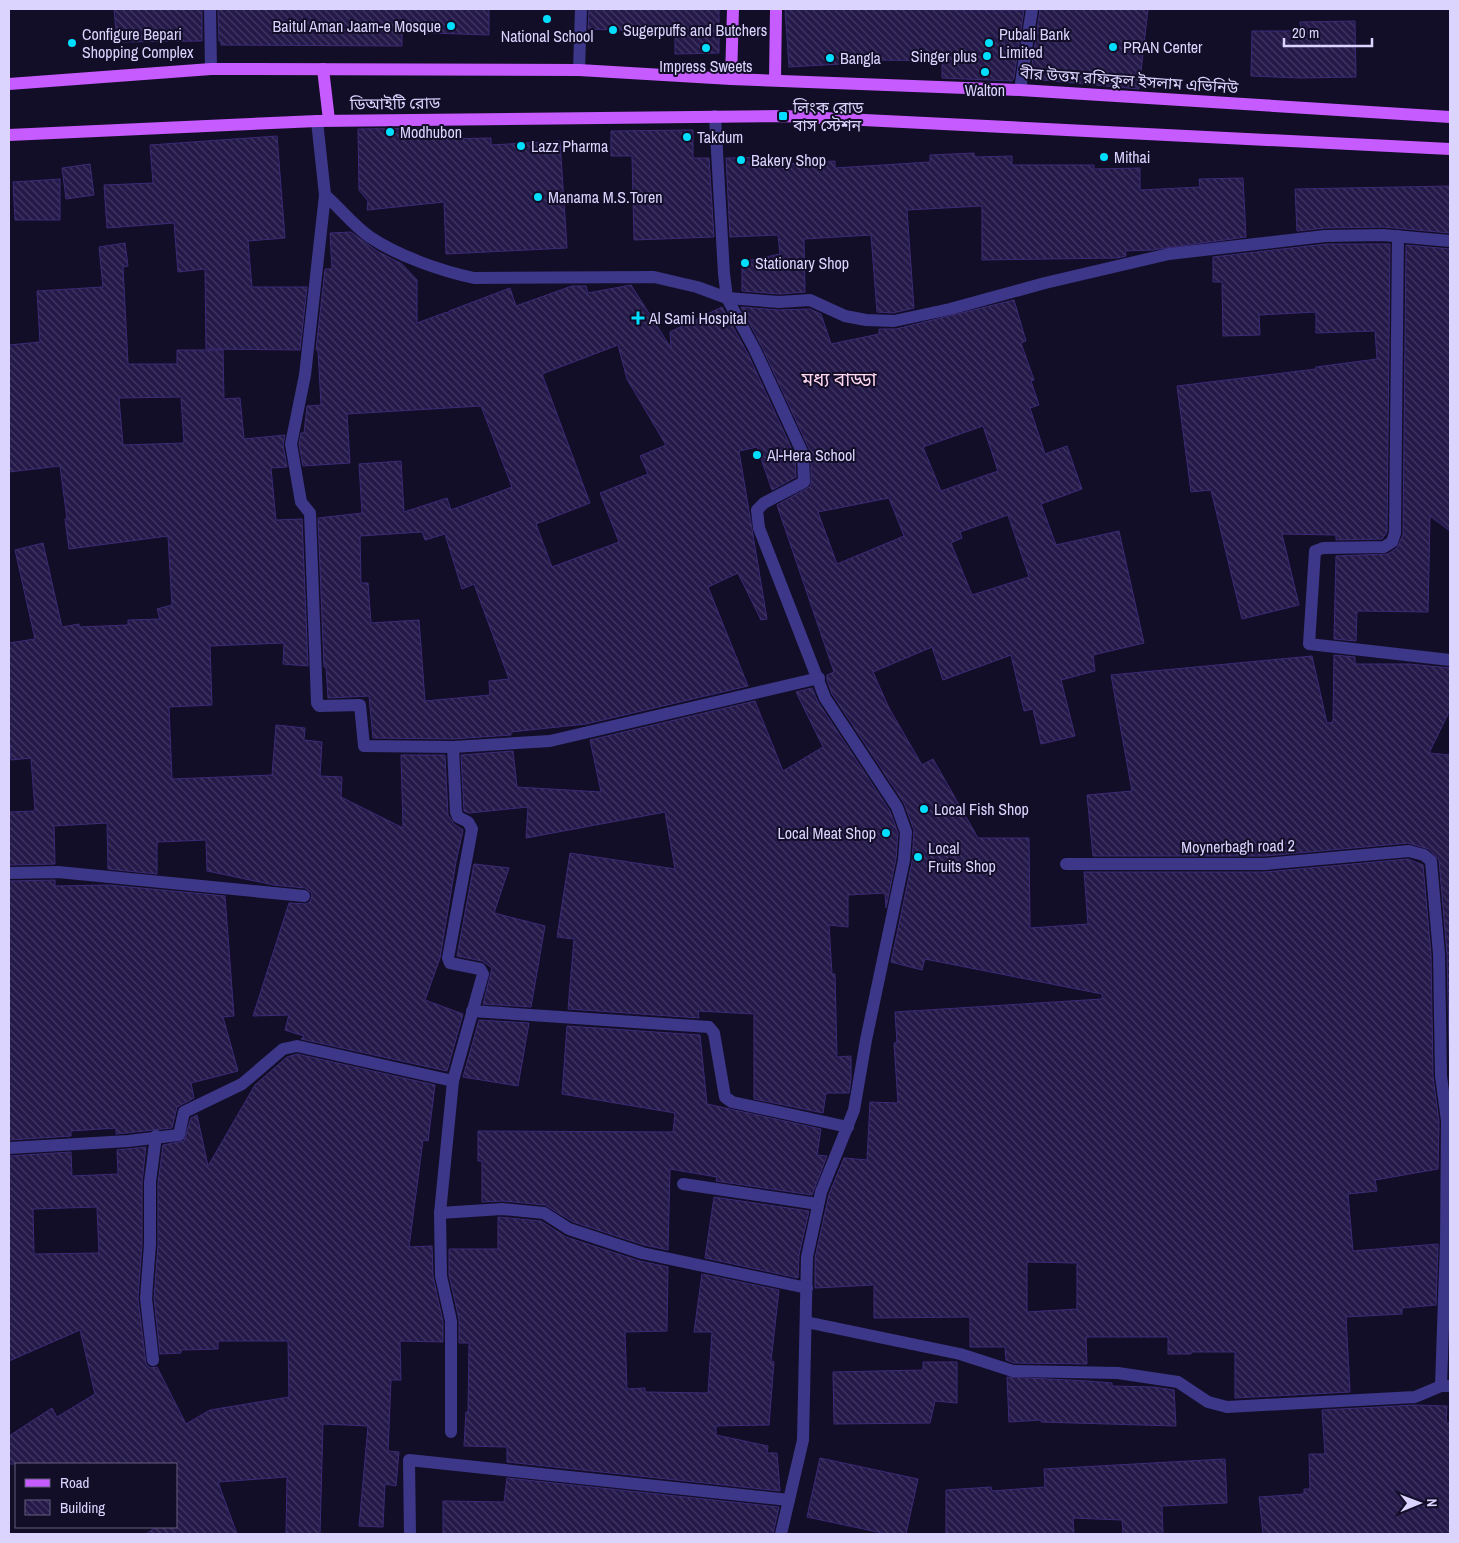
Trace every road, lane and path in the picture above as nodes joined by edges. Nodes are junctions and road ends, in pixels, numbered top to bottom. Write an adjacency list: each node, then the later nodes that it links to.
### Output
1 (210, 9): 6 (street)
2 (581, 9): 8 (street)
3 (733, 9): 9 (main road)
4 (776, 9): 10 (main road)
5 (1032, 9): 12 (street)
6 (210, 69): 7 (main road, বীর উত্তম রফিকুল ইসলাম এভিনিউ); 11 (main road, বীর উত্তম রফিকুল ইসলাম এভিনিউ)
7 (323, 69): 8 (main road, বীর উত্তম রফিকুল ইসলাম এভিনিউ); 15 (main road)
8 (580, 70): 9 (main road, বীর উত্তম রফিকুল ইসলাম এভিনিউ)
9 (731, 78): 10 (main road, বীর উত্তম রফিকুল ইসলাম এভিনিউ)
10 (775, 79): 12 (main road, বীর উত্তম রফিকুল ইসলাম এভিনিউ)
11 (9, 84)
12 (1020, 90): 14 (main road, বীর উত্তম রফিকুল ইসলাম এভিনিউ)
13 (716, 116): 15 (main road, ডিআইটি রোড); 17 (main road, ডিআইটি রোড); 21 (street)
14 (1450, 117)
15 (323, 120): 16 (main road, ডিআইটি রোড); 18 (street)
16 (9, 135)
17 (1450, 149)
18 (325, 195): 21 (street); 24 (street)
19 (1398, 236): 20 (street); 21 (street); 22 (street)
20 (1450, 241)
21 (727, 298): 23 (street)
22 (1450, 660)
23 (819, 678): 24 (street); 30 (street)
24 (453, 747): 28 (street)
25 (1066, 864): 39 (street, Moynerbagh road 2)
26 (9, 873): 27 (street)
27 (304, 896)
28 (472, 1011): 29 (street); 30 (street)
29 (453, 1081): 31 (street); 35 (street)
30 (848, 1126): 34 (street)
31 (156, 1136): 32 (street); 38 (street)
32 (9, 1148)
33 (683, 1184): 34 (street)
34 (818, 1204): 36 (street)
35 (440, 1213): 36 (street); 40 (street)
36 (807, 1288): 37 (street)
37 (806, 1322): 39 (street); 41 (street)
38 (153, 1360)
39 (1446, 1386)
40 (451, 1432)
41 (789, 1500): 42 (street); 43 (street)
42 (410, 1534)
43 (781, 1534)

